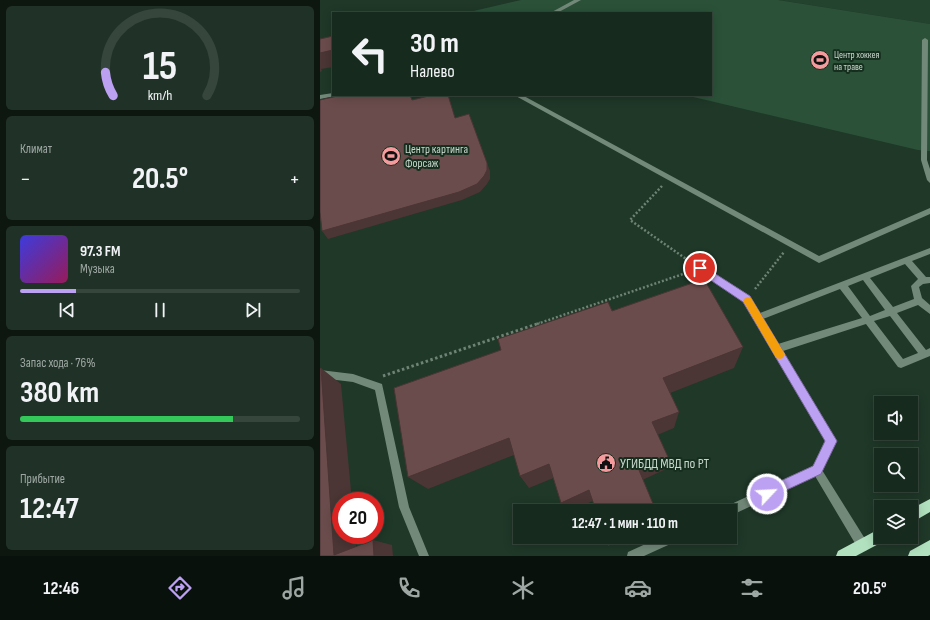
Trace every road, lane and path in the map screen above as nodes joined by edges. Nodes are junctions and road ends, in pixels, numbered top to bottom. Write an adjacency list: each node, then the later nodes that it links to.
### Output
1 (578, 0): 2 (lane)
2 (555, 12)
3 (925, 40): 8 (lane)
4 (332, 95): 6 (lane)
5 (519, 96): 7 (lane)
6 (320, 97)
7 (669, 178): 10 (lane); 13 (path)
8 (930, 180)
9 (928, 214): 10 (lane)
10 (790, 244): 17 (path)
11 (930, 251): 12 (lane)
12 (907, 260): 14 (lane); 15 (lane)
13 (700, 268): 17 (lane); 26 (path)
14 (864, 276): 16 (lane); 20 (lane)
15 (927, 280): 18 (lane)
16 (842, 285): 21 (lane); 22 (lane)
17 (747, 299): 21 (lane)
18 (919, 301): 19 (lane); 20 (lane)
19 (930, 310)
20 (891, 311): 22 (lane); 24 (lane)
21 (758, 317): 23 (lane)
22 (868, 320): 23 (lane); 24 (lane)
23 (776, 349): 27 (lane)
24 (927, 353)
25 (320, 374): 26 (lane)
26 (364, 382): 35 (lane)
27 (817, 470): 29 (lane); 33 (lane)
28 (930, 505): 30 (main road)
29 (737, 507)
30 (918, 512)
31 (874, 539): 33 (main road)
32 (658, 544): 36 (lane)
33 (863, 546): 37 (main road)
34 (930, 547): 38 (main road)
35 (424, 556)
36 (632, 556)
37 (843, 556)
38 (915, 556)

